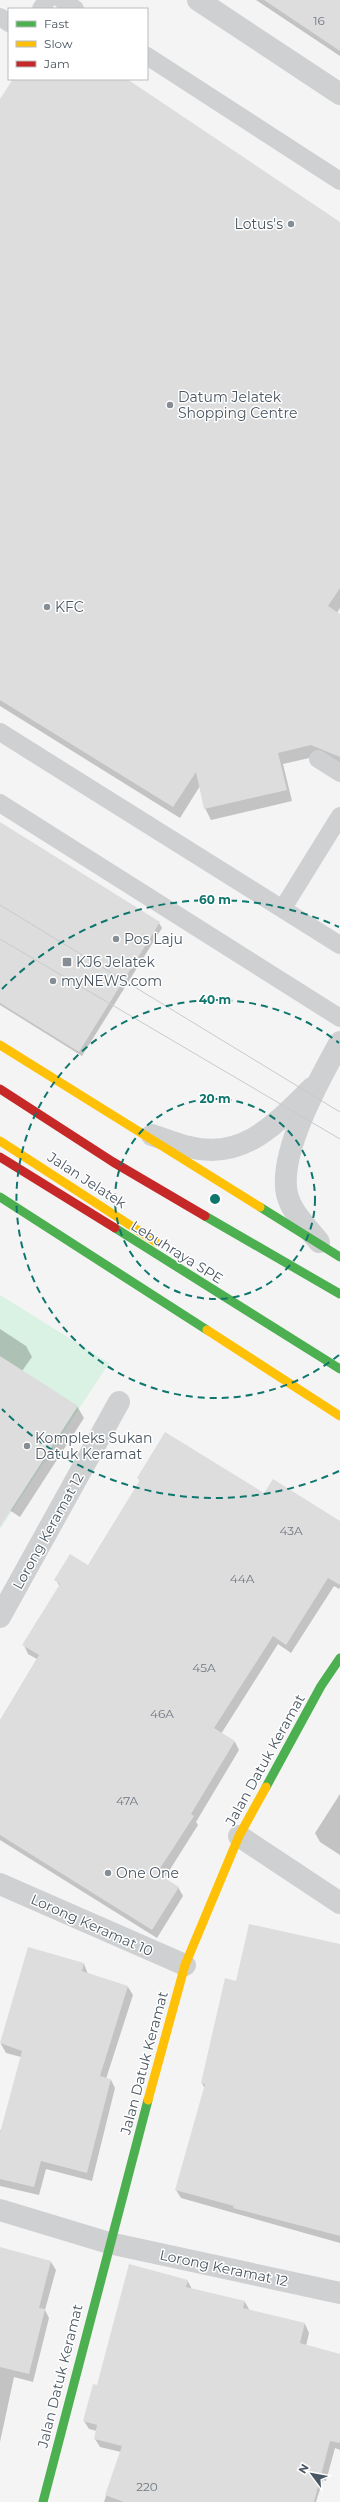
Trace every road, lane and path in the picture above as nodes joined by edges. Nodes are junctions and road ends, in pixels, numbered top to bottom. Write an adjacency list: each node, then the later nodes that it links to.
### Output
1 (62, 0): 3 (lane)
2 (198, 0): 5 (street)
3 (74, 8)
4 (148, 57): 6 (lane)
5 (340, 94)
6 (340, 181)
7 (0, 732): 12 (lane)
8 (318, 759): 9 (lane)
9 (340, 773)
10 (0, 803): 14 (lane)
11 (340, 816): 12 (lane)
12 (283, 908): 13 (lane)
13 (340, 945)
14 (340, 1018)
15 (340, 1042): 17 (street)
16 (0, 1045): 19 (main road)
17 (318, 1082): 19 (street); 24 (street)
18 (0, 1089): 25 (main road)
19 (134, 1128): 24 (main road)
20 (0, 1141): 26 (main road, Jalan Jelatek)
21 (0, 1157): 23 (main road, Lebuhraya SPE)
22 (0, 1197): 30 (main road)
23 (84, 1211): 27 (main road, Lebuhraya SPE); 28 (main road)
24 (331, 1252)
25 (340, 1294)
26 (340, 1361)
27 (340, 1369)
28 (340, 1376)
29 (119, 1402): 31 (street, Lorong Keramat 12)
30 (340, 1416)
31 (0, 1617)
32 (340, 1658): 33 (main road, Jalan Datuk Keramat)
33 (239, 1836): 35 (street); 36 (main road, Jalan Datuk Keramat)
34 (0, 1884): 36 (street, Lorong Keramat 10)
35 (340, 1903)
36 (185, 1966): 38 (main road, Jalan Datuk Keramat)
37 (0, 2210): 38 (street, Lorong Keramat 12)
38 (109, 2243): 39 (street, Lorong Keramat 12); 40 (main road, Jalan Datuk Keramat)
39 (340, 2293)
40 (43, 2502)

